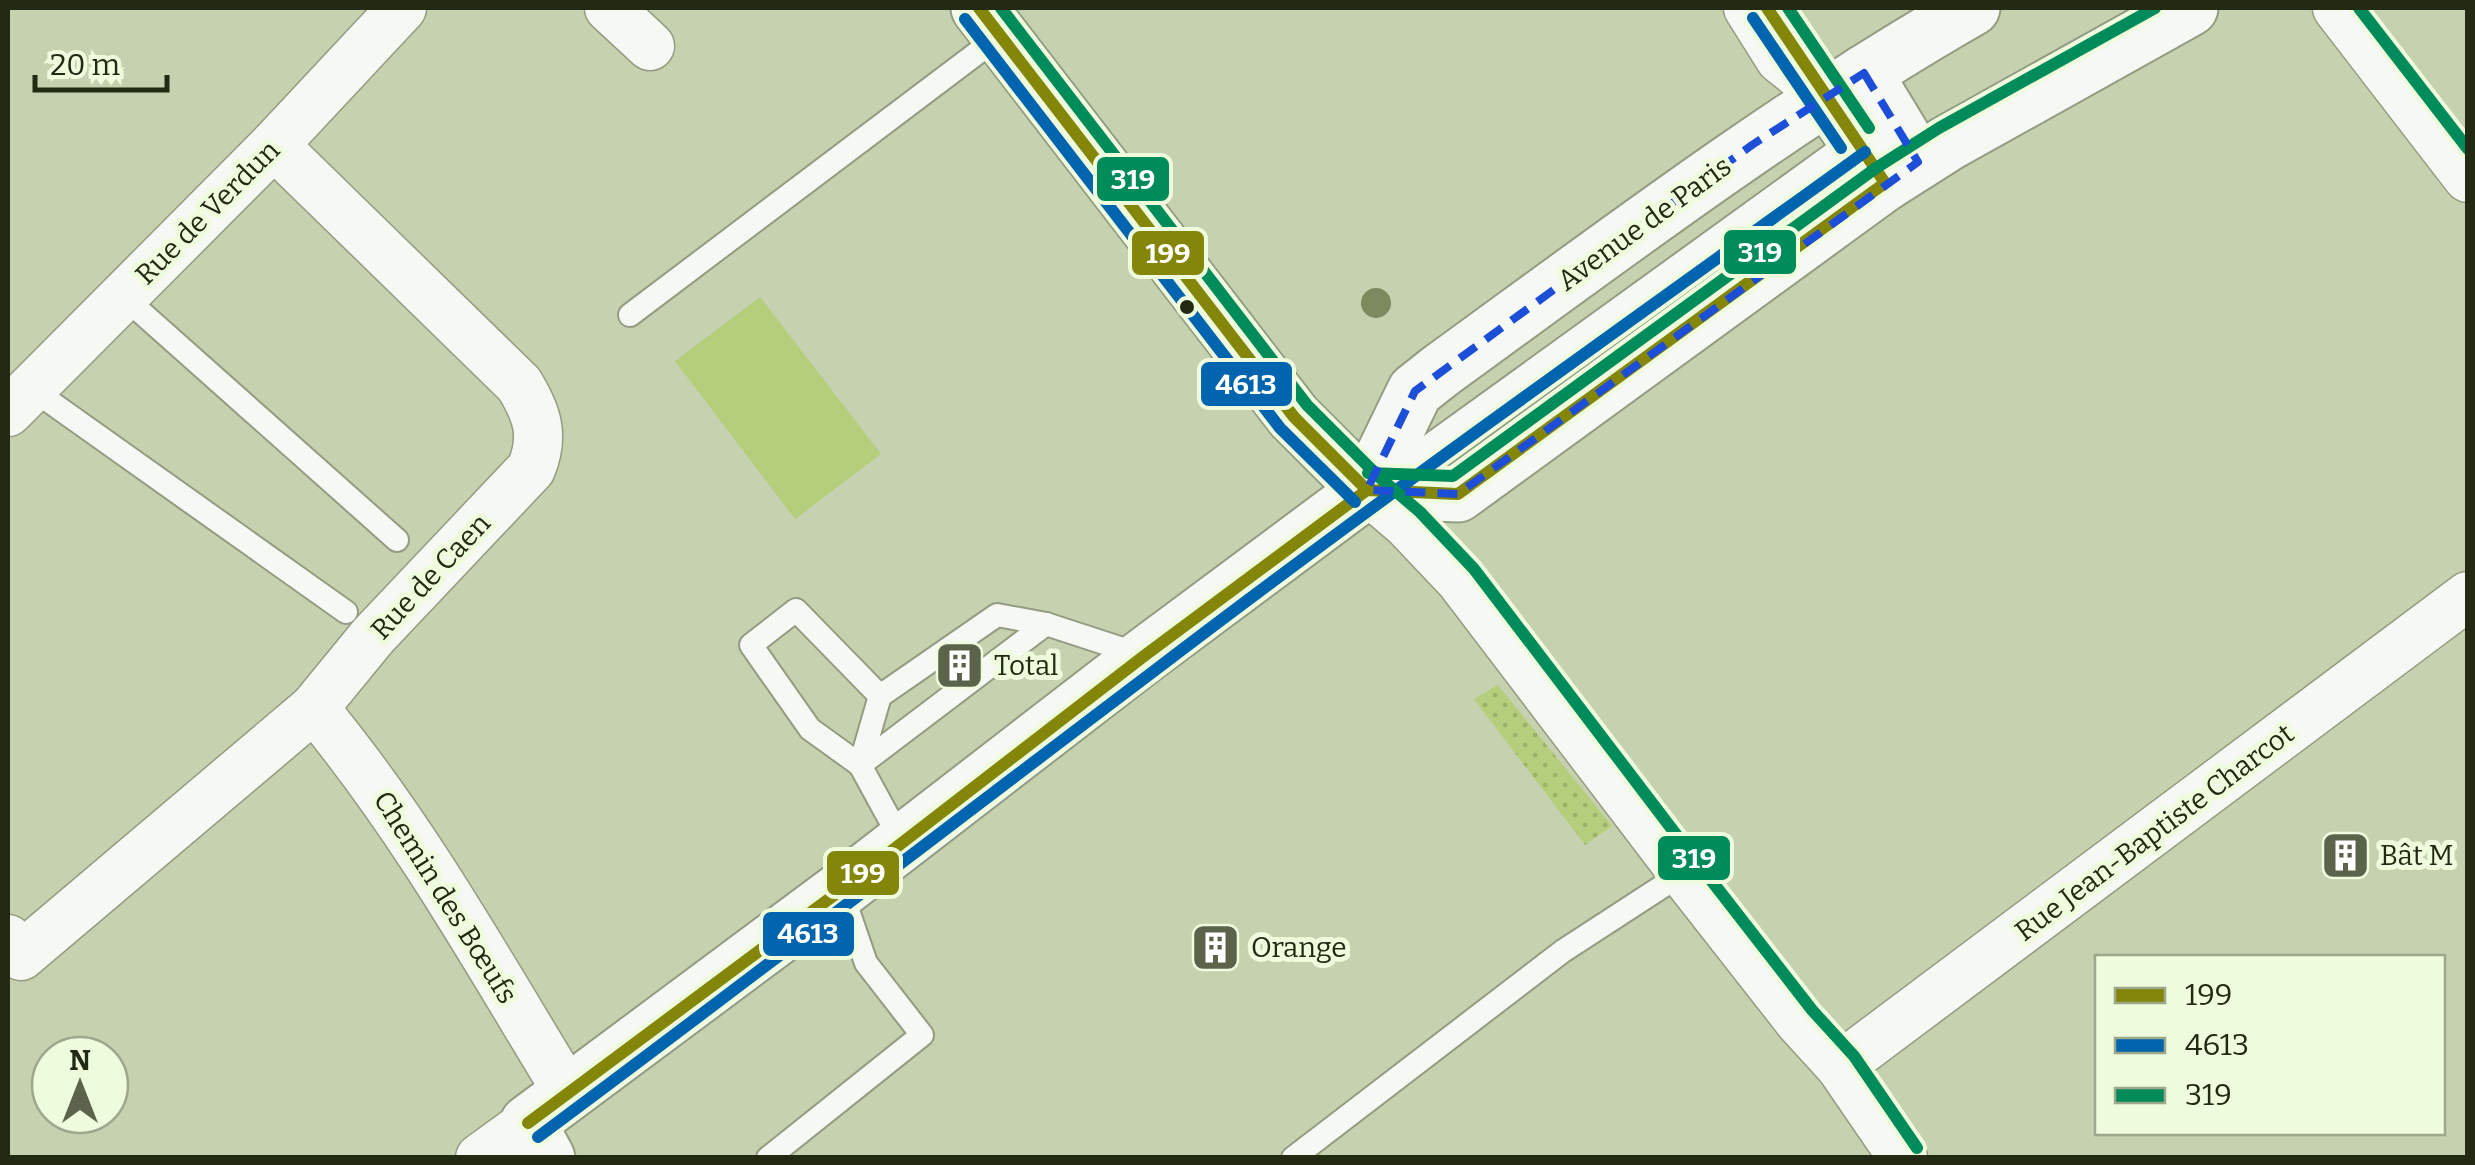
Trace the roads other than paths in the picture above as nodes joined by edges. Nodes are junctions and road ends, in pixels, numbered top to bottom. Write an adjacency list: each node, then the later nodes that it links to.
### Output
1 (402, 8): 11 (street, Rue de Verdun)
2 (609, 8): 9 (street)
3 (1748, 8): 10 (street)
4 (1767, 8): 10 (lane)
5 (1972, 8): 10 (street, Avenue de Paris)
6 (2190, 8): 12 (street)
7 (2337, 8): 13 (street)
8 (990, 21): 15 (lane); 17 (street)
9 (650, 46)
10 (1848, 102): 12 (street); 17 (street, Avenue de Paris)
11 (274, 146): 14 (street, Rue de Verdun); 24 (street, Rue de Caen)
12 (1902, 172): 17 (street)
13 (2468, 178)
14 (124, 296): 16 (street, Rue de Verdun); 18 (lane)
15 (630, 316)
16 (20, 400): 20 (lane)
17 (1367, 490): 22 (street, Avenue de Paris); 27 (street)
18 (398, 540)
19 (2468, 596): 30 (street, Rue Jean-Baptiste Charcot)
20 (346, 612)
21 (1046, 624): 22 (lane); 23 (lane); 25 (lane)
22 (1144, 656): 26 (street, Avenue de Paris)
23 (880, 696): 25 (lane); 25 (lane)
24 (314, 708): 29 (street, Rue de Caen); 31 (street, Chemin des Bœufs)
25 (860, 765): 26 (lane)
26 (902, 842): 28 (street, Avenue de Paris)
27 (1683, 873): 30 (street); 34 (lane)
28 (841, 890): 31 (street, Avenue de Paris); 33 (lane)
29 (8, 939)
30 (1840, 1066): 35 (street)
31 (547, 1125): 32 (street)
32 (480, 1158)
33 (768, 1158)
34 (1292, 1158)
35 (1904, 1158)

